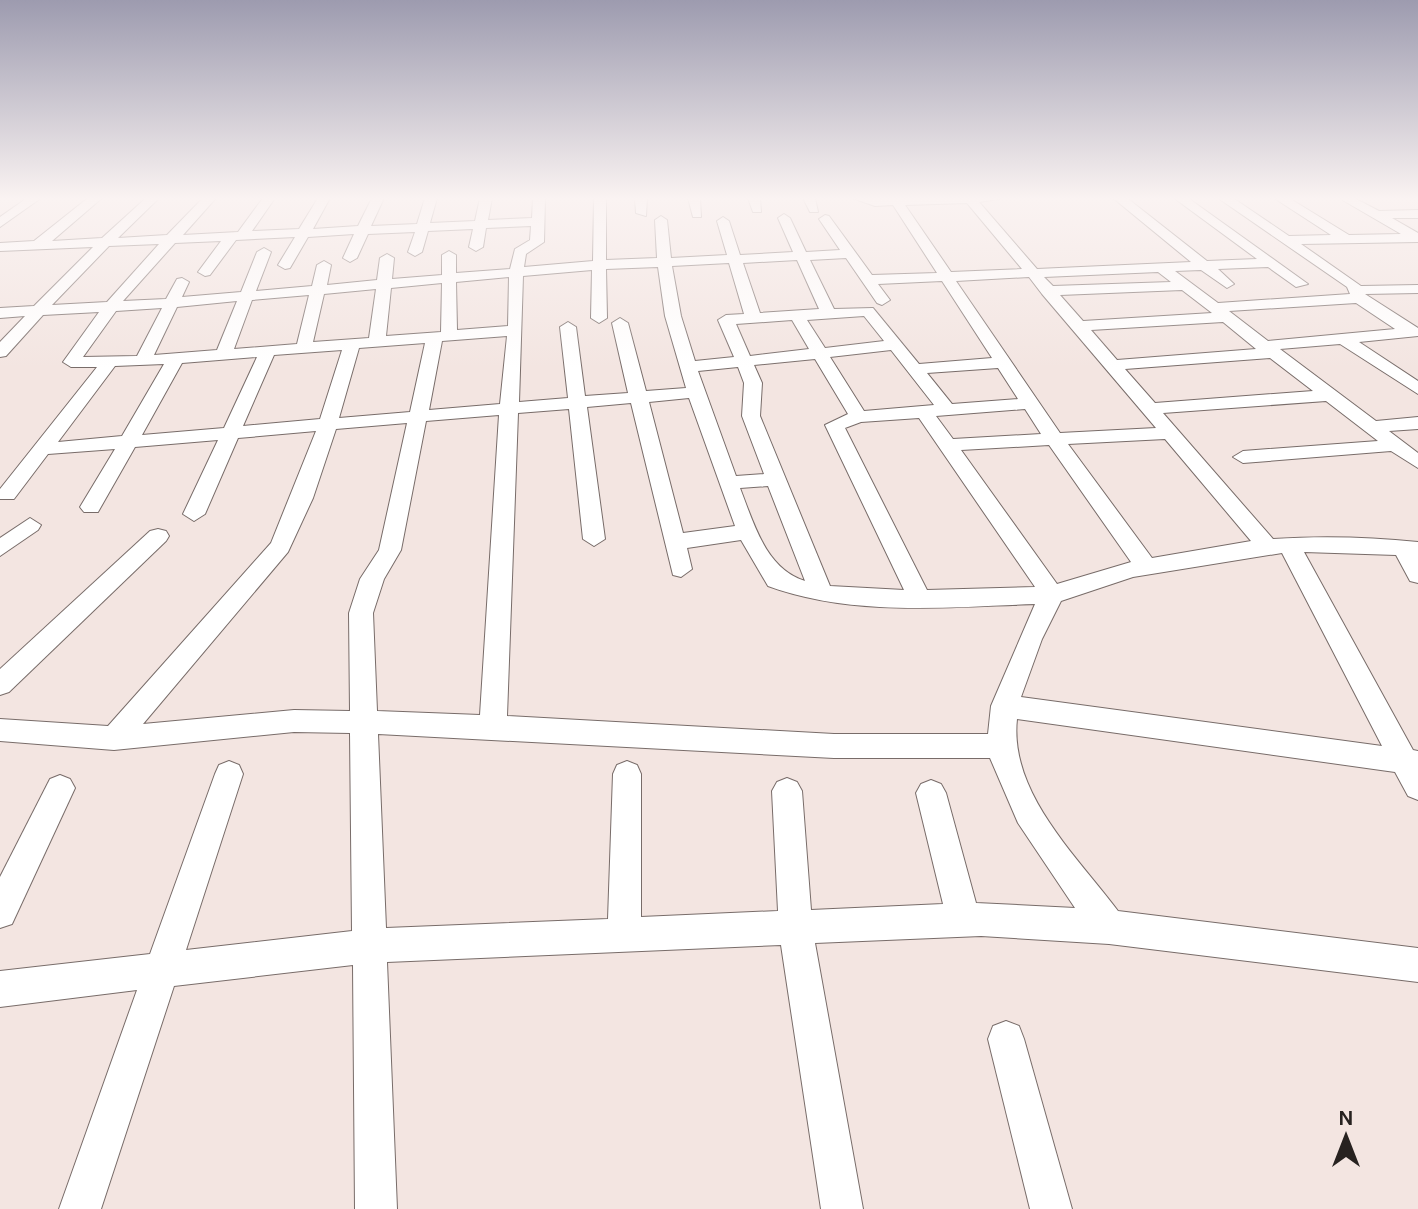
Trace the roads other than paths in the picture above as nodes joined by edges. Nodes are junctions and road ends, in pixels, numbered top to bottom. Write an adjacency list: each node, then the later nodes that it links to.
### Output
1 (93, 254): 49 (street)
2 (156, 254): 48 (street)
3 (221, 254): 30 (street)
4 (263, 254): 45 (street)
5 (291, 254): 25 (street)
6 (352, 254): 20 (street)
7 (519, 254): 31 (street)
8 (598, 254): 27 (street)
9 (665, 254): 23 (street)
10 (733, 254): 22 (street)
11 (839, 254): 19 (street)
12 (849, 254): 35 (street)
13 (934, 254): 33 (street)
14 (1015, 254): 32 (street)
15 (1190, 254): 28 (street)
16 (1258, 254): 24 (street)
17 (1305, 254): 44 (street)
18 (449, 255): 34 (street)
19 (801, 256): 22 (street); 50 (street)
20 (350, 258)
21 (387, 258): 37 (street)
22 (734, 259): 23 (street); 54 (street)
23 (666, 262): 27 (street); 78 (street)
24 (1270, 263): 28 (street); 39 (street)
25 (285, 265)
26 (324, 265): 42 (street)
27 (598, 265): 31 (street); 55 (street)
28 (1205, 266): 29 (street); 38 (street)
29 (1162, 268): 32 (street); 40 (street)
30 (205, 272)
31 (515, 272): 34 (street); 59 (street)
32 (1030, 273): 33 (street); 43 (street)
33 (944, 276): 35 (street); 76 (street)
34 (450, 278): 37 (street); 61 (street)
35 (868, 280): 46 (street)
36 (182, 282): 47 (street)
37 (384, 284): 42 (street); 63 (street)
38 (1227, 284)
39 (1301, 284)
40 (1185, 286): 43 (street); 51 (street)
41 (1418, 289): 44 (street)
42 (317, 290): 45 (street); 66 (street)
43 (1047, 291): 57 (street)
44 (1358, 294): 51 (street); 60 (street)
45 (250, 296): 47 (street); 71 (street)
46 (882, 300)
47 (169, 303): 48 (street); 74 (street)
48 (109, 307): 49 (street); 75 (street)
49 (36, 311): 52 (street); 70 (street)
50 (827, 311): 53 (street); 65 (street)
51 (1219, 312): 57 (street); 67 (street)
52 (0, 313)
53 (795, 313): 54 (street); 69 (street)
54 (753, 317): 73 (street)
55 (599, 318)
56 (620, 323): 83 (street)
57 (1078, 326): 77 (street)
58 (568, 327): 84 (street)
59 (516, 330): 61 (street); 86 (street)
60 (1415, 332): 62 (street)
61 (442, 335): 63 (street); 90 (street)
62 (1344, 339): 67 (street); 80 (street)
63 (377, 341): 64 (street)
64 (352, 343): 66 (street); 93 (street)
65 (896, 345): 69 (street); 79 (street)
66 (304, 347): 68 (street)
67 (1267, 349): 77 (street); 82 (street)
68 (268, 351): 71 (street); 96 (street)
69 (818, 351): 73 (street); 91 (street)
70 (0, 352)
71 (223, 355): 72 (street)
72 (176, 359): 74 (street); 98 (street)
73 (743, 360): 78 (street); 104 (street)
74 (143, 361): 75 (street)
75 (110, 362): 101 (street)
76 (1004, 362): 79 (street); 85 (street)
77 (1112, 365): 87 (street)
78 (691, 367): 81 (street)
79 (915, 369): 88 (street)
80 (1415, 386)
81 (699, 392): 83 (street); 105 (street)
82 (1328, 395): 87 (street); 94 (street)
83 (638, 396): 84 (street); 113 (street)
84 (575, 403): 86 (street); 112 (street)
85 (1030, 403): 88 (street); 97 (street)
86 (508, 409): 90 (street); 126 (street)
87 (1149, 409): 95 (street)
88 (947, 410): 89 (street)
89 (924, 412): 91 (street); 99 (street)
90 (419, 416): 93 (street); 125 (street)
91 (859, 417): 122 (street)
92 (1418, 423): 94 (street)
93 (328, 424): 96 (street); 128 (street)
94 (1371, 427): 100 (street)
95 (1170, 433): 97 (street); 114 (street)
96 (233, 434): 98 (street); 108 (street)
97 (1054, 439): 99 (street); 117 (street)
98 (131, 442): 101 (street); 107 (street)
99 (947, 445): 121 (street)
100 (1395, 445): 102 (street); 103 (street)
101 (44, 449): 106 (street)
102 (1243, 457)
103 (1418, 462)
104 (773, 479): 105 (street); 120 (street)
105 (728, 483): 110 (street)
106 (7, 494)
107 (91, 507)
108 (194, 514)
109 (30, 525): 115 (street)
110 (745, 532): 113 (street); 120 (street)
111 (158, 536): 123 (street)
112 (594, 539)
113 (674, 542): 118 (street)
114 (1277, 544): 116 (street); 117 (street); 130 (street)
115 (0, 549)
116 (1410, 549): 119 (street)
117 (1146, 566): 121 (street)
118 (681, 569)
119 (1418, 575)
120 (821, 592): 122 (street)
121 (1053, 595): 122 (street); 124 (street)
122 (919, 597)
123 (0, 685)
124 (1004, 706): 129 (street); 130 (street)
125 (361, 724): 126 (street); 128 (street); 142 (street)
126 (493, 726): 129 (street)
127 (0, 730): 128 (street)
128 (114, 738)
129 (1001, 746): 140 (street)
130 (1411, 762): 133 (street)
131 (229, 774): 144 (street)
132 (627, 774): 141 (street)
133 (1418, 787)
134 (60, 788): 137 (street)
135 (787, 791): 139 (street)
136 (931, 793): 138 (street)
137 (0, 912)
138 (964, 920): 139 (street); 140 (street)
139 (795, 925): 141 (street); 149 (street)
140 (1109, 927): 143 (street)
141 (624, 933): 142 (street)
142 (369, 946): 144 (street); 148 (street)
143 (1418, 965)
144 (160, 970): 145 (street); 147 (street)
145 (0, 989)
146 (1006, 1039): 150 (street)
147 (80, 1209)
148 (376, 1209)
149 (842, 1209)
150 (1051, 1209)

